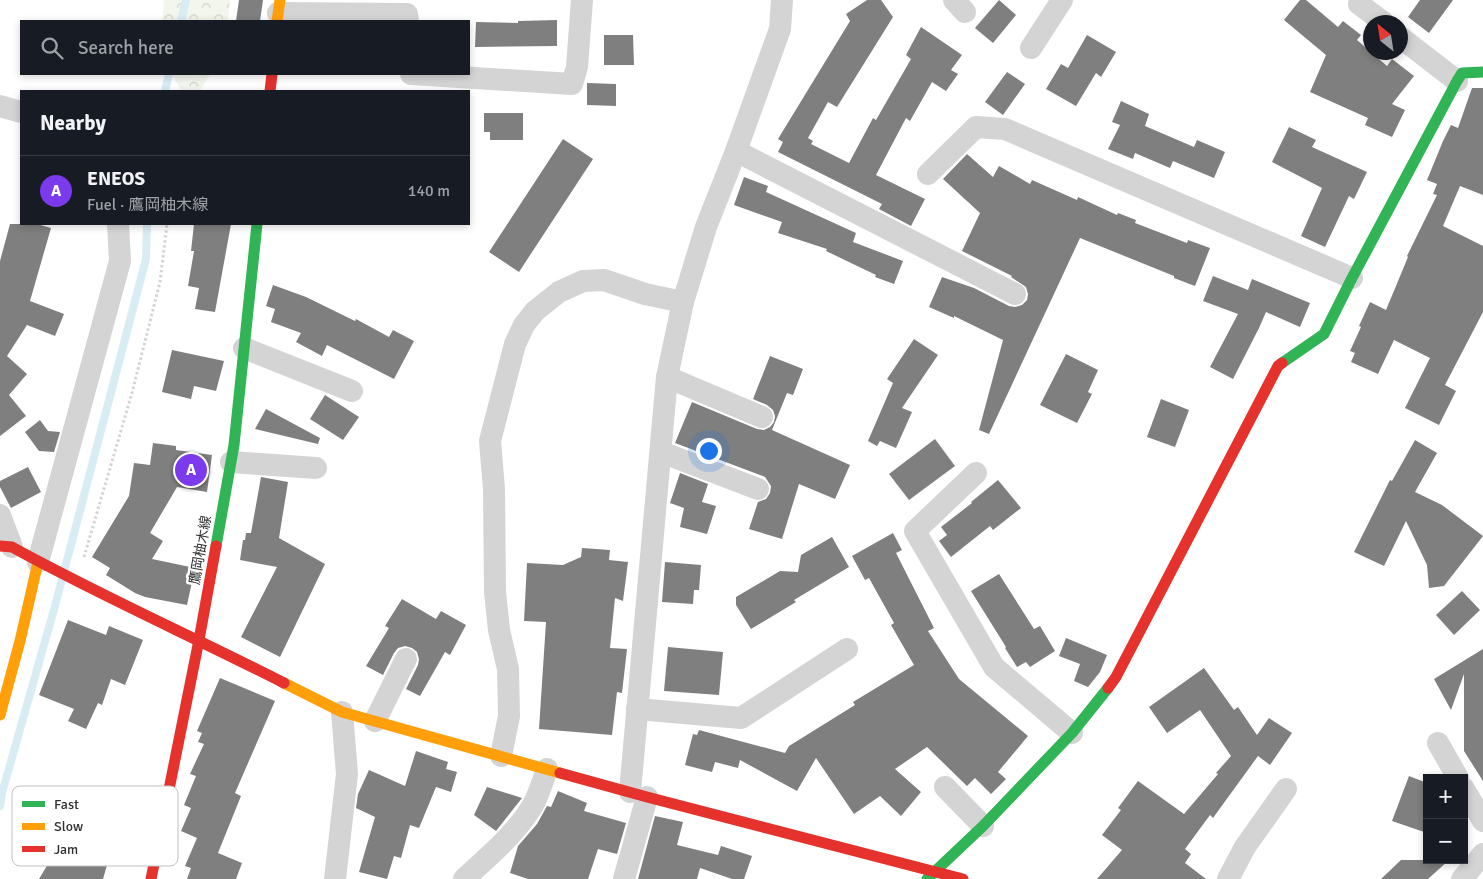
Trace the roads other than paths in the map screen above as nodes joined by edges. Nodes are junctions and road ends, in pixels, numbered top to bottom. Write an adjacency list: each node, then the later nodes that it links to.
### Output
1 (582, 0): 12 (street)
2 (782, 0): 17 (street)
3 (1062, 0): 9 (street)
4 (1359, 4): 6 (street)
5 (278, 11): 7 (street)
6 (1374, 15)
7 (408, 20)
8 (1408, 43): 13 (street)
9 (1031, 48)
10 (1483, 72): 13 (street)
11 (272, 75): 14 (street)
12 (427, 75)
13 (1457, 81): 21 (street)
14 (270, 90)
15 (0, 106): 16 (street)
16 (20, 112)
17 (736, 151): 22 (street); 23 (street)
18 (928, 174): 21 (street)
19 (118, 225): 35 (street)
20 (257, 225): 24 (street, 鷹岡柚木線)
21 (1352, 278): 43 (street)
22 (1015, 294)
23 (683, 302): 25 (street); 45 (street)
24 (244, 348): 26 (street); 29 (street, 鷹岡柚木線)
25 (667, 377): 27 (street); 28 (street)
26 (352, 392)
27 (762, 416)
28 (661, 452): 32 (street); 39 (street)
29 (231, 462): 30 (street); 36 (street, 鷹岡柚木線)
30 (316, 468)
31 (976, 473): 43 (street)
32 (758, 489)
33 (0, 515): 34 (street)
34 (6, 547): 35 (street)
35 (42, 565): 36 (street); 41 (street)
36 (199, 640): 40 (street); 48 (street, 鷹岡柚木線)
37 (847, 649): 39 (street)
38 (406, 659): 42 (street)
39 (637, 709): 51 (street)
40 (342, 712): 42 (street); 59 (street)
41 (0, 715)
42 (376, 721): 45 (street)
43 (1072, 733): 54 (street)
44 (1438, 743): 47 (street)
45 (501, 756): 46 (street)
46 (547, 769): 51 (street); 60 (street)
47 (1456, 774)
48 (170, 786)
49 (945, 787): 54 (street)
50 (1286, 789): 63 (street)
51 (638, 794): 57 (street); 61 (street)
52 (1468, 796): 53 (street)
53 (1483, 821)
54 (983, 826): 57 (street)
55 (1483, 854): 64 (street)
56 (154, 866): 58 (street, 鷹岡柚木線)
57 (931, 875): 62 (street)
58 (151, 879)
59 (335, 879)
60 (464, 879)
61 (624, 879)
62 (963, 879)
63 (1228, 879)
64 (1462, 879)

